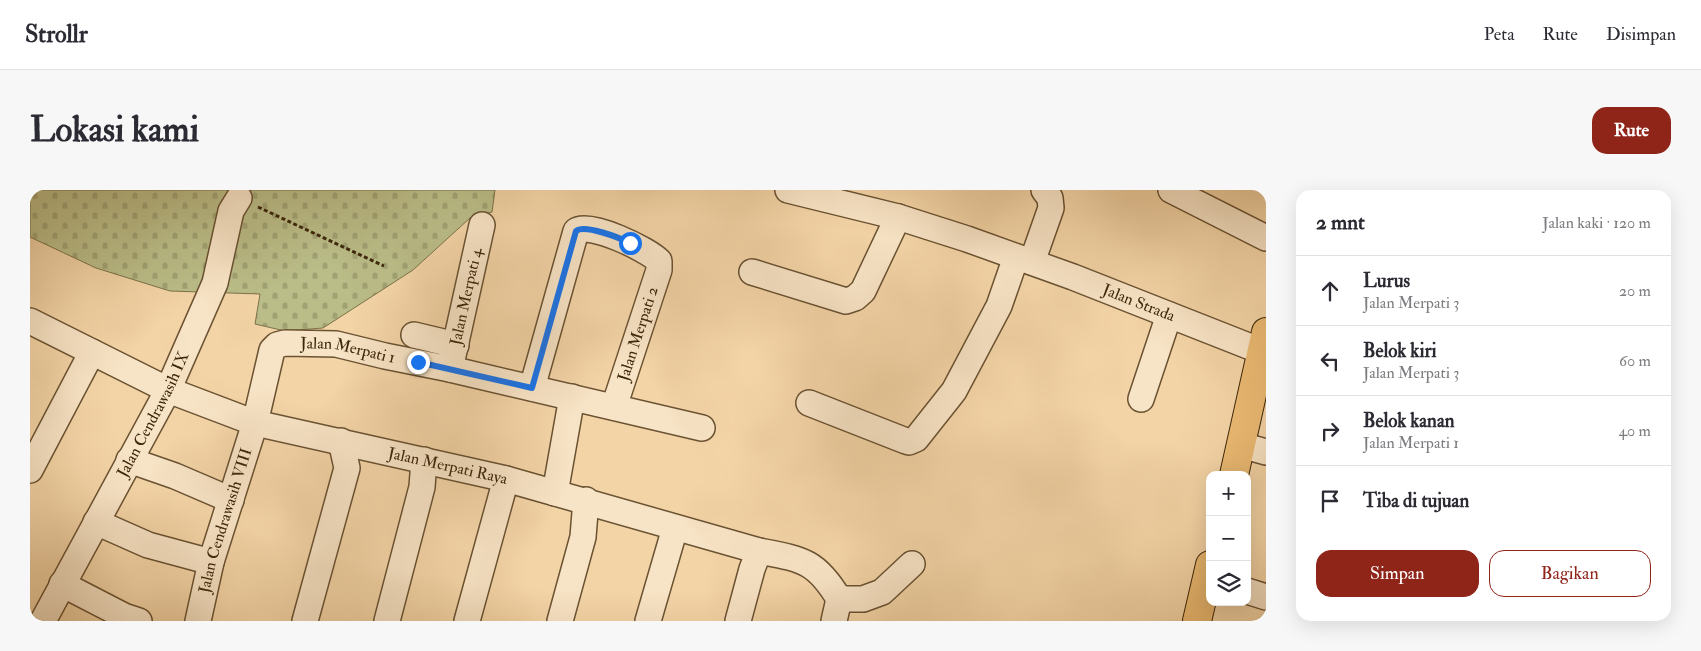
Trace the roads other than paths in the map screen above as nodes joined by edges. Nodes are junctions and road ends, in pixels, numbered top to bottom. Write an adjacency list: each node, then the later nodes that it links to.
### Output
1 (788, 190): 5 (street, Jalan Strada)
2 (1044, 190): 8 (street)
3 (1171, 190): 7 (street)
4 (239, 198): 18 (street, Jalan Cendrawasih IX)
5 (898, 216): 8 (street, Jalan Strada); 9 (street)
6 (482, 225): 14 (street, Jalan Merpati 4)
7 (1266, 238)
8 (1024, 260): 10 (street, Jalan Strada); 21 (street)
9 (752, 272)
10 (1169, 315): 13 (street, Jalan Strada); 20 (street)
11 (30, 322): 15 (street, Jalan Merpati Raya)
12 (414, 335): 14 (street)
13 (1263, 342): 26 (main road)
14 (456, 344): 16 (street, Jalan Merpati 4)
15 (92, 352): 18 (street, Jalan Merpati Raya); 29 (street)
16 (450, 368): 17 (street, Jalan Merpati 1); 23 (street, Jalan Merpati 1)
17 (532, 388): 19 (street, Jalan Merpati 1); 22 (street, Jalan Merpati 2)
18 (168, 390): 23 (street, Jalan Merpati Raya); 27 (street, Jalan Cendrawasih IX)
19 (572, 397): 22 (street, Jalan Merpati 1); 32 (street)
20 (1141, 399)
21 (809, 403)
22 (614, 407): 24 (street, Jalan Merpati 1)
23 (255, 423): 25 (street, Jalan Merpati Raya); 33 (street, Jalan Cendrawasih VIII)
24 (702, 428)
25 (341, 441): 28 (street, Jalan Merpati Raya); 48 (street)
26 (1253, 448): 30 (main road)
27 (129, 460): 33 (street); 35 (street, Jalan Cendrawasih IX)
28 (424, 460): 31 (street, Jalan Merpati Raya); 49 (street)
29 (30, 470)
30 (1237, 471)
31 (506, 479): 32 (street, Jalan Merpati Raya); 50 (street)
32 (555, 493): 34 (street, Jalan Merpati Raya)
33 (231, 500): 38 (street, Jalan Cendrawasih VIII)
34 (586, 500): 36 (street, Jalan Merpati Raya); 51 (street)
35 (96, 522): 38 (street); 40 (street, Jalan Cendrawasih IX)
36 (675, 528): 37 (street, Jalan Merpati Raya); 52 (street)
37 (759, 551): 44 (street, Jalan Merpati Raya); 53 (street)
38 (211, 562): 47 (street, Jalan Cendrawasih VIII)
39 (912, 564): 44 (street)
40 (62, 584): 45 (street, Jalan Cendrawasih IX); 46 (street)
41 (1206, 586): 54 (main road)
42 (1251, 592): 43 (street)
43 (1266, 597)
44 (836, 610)
45 (43, 621)
46 (139, 621)
47 (198, 621)
48 (305, 621)
49 (387, 621)
50 (467, 621)
51 (560, 621)
52 (648, 621)
53 (738, 621)
54 (1197, 621)

